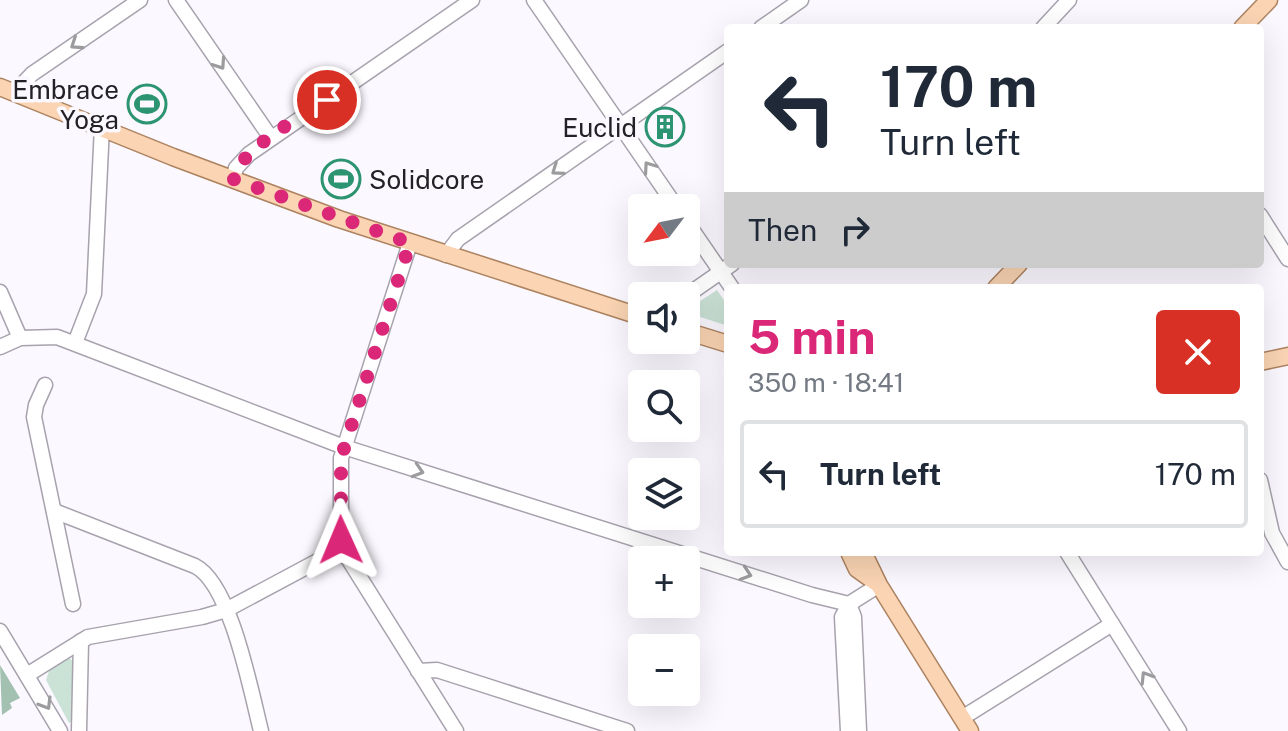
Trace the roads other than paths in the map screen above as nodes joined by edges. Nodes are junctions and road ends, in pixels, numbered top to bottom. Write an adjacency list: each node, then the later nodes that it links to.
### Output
1 (140, 0): 12 (street, one-way to 12)
2 (176, 0): 15 (street, one-way to 15)
3 (472, 0): 15 (street)
4 (534, 0): 14 (street)
5 (801, 0): 8 (street)
6 (1069, 0): 9 (street)
7 (1269, 0): 10 (main road)
8 (767, 24)
9 (1047, 24)
10 (1246, 24)
11 (724, 54): 14 (street)
12 (7, 89): 13 (main road)
13 (102, 126): 16 (main road); 32 (street)
14 (621, 126): 17 (street, one-way to 14); 21 (street, one-way to 21)
15 (271, 138): 16 (street)
16 (233, 179): 20 (main road)
17 (667, 194)
18 (1264, 221): 22 (street)
19 (700, 237): 23 (street)
20 (410, 243): 21 (main road); 38 (street)
21 (446, 255): 29 (main road)
22 (1288, 259)
23 (724, 265)
24 (727, 268): 27 (street)
25 (1015, 268): 26 (main road)
26 (1000, 284)
27 (700, 286)
28 (0, 292): 31 (street)
29 (628, 313)
30 (700, 335): 33 (main road)
31 (20, 338): 32 (street); 34 (street)
32 (75, 343): 38 (street)
33 (724, 343)
34 (0, 347)
35 (1288, 356): 36 (main road)
36 (1264, 361)
37 (45, 385): 40 (street)
38 (344, 447): 41 (street); 48 (street, one-way to 48)
39 (1264, 498): 45 (street)
40 (54, 511): 47 (street); 49 (street)
41 (342, 548): 49 (street); 53 (street)
42 (851, 556): 46 (main road)
43 (865, 556): 46 (main road)
44 (1070, 556): 50 (street)
45 (1288, 562)
46 (879, 585): 48 (street); 55 (main road)
47 (73, 604)
48 (849, 604): 61 (street); 62 (street)
49 (226, 610): 52 (street); 58 (street)
50 (1112, 624): 55 (street); 63 (street, one-way to 50)
51 (0, 631): 54 (street)
52 (81, 641): 54 (street); 57 (street)
53 (418, 671): 59 (street); 60 (street)
54 (27, 675): 56 (street, one-way to 56)
55 (966, 724)
56 (60, 731)
57 (79, 731)
58 (261, 731)
59 (456, 731)
60 (627, 731)
61 (848, 731)
62 (859, 731)
63 (1179, 731)

